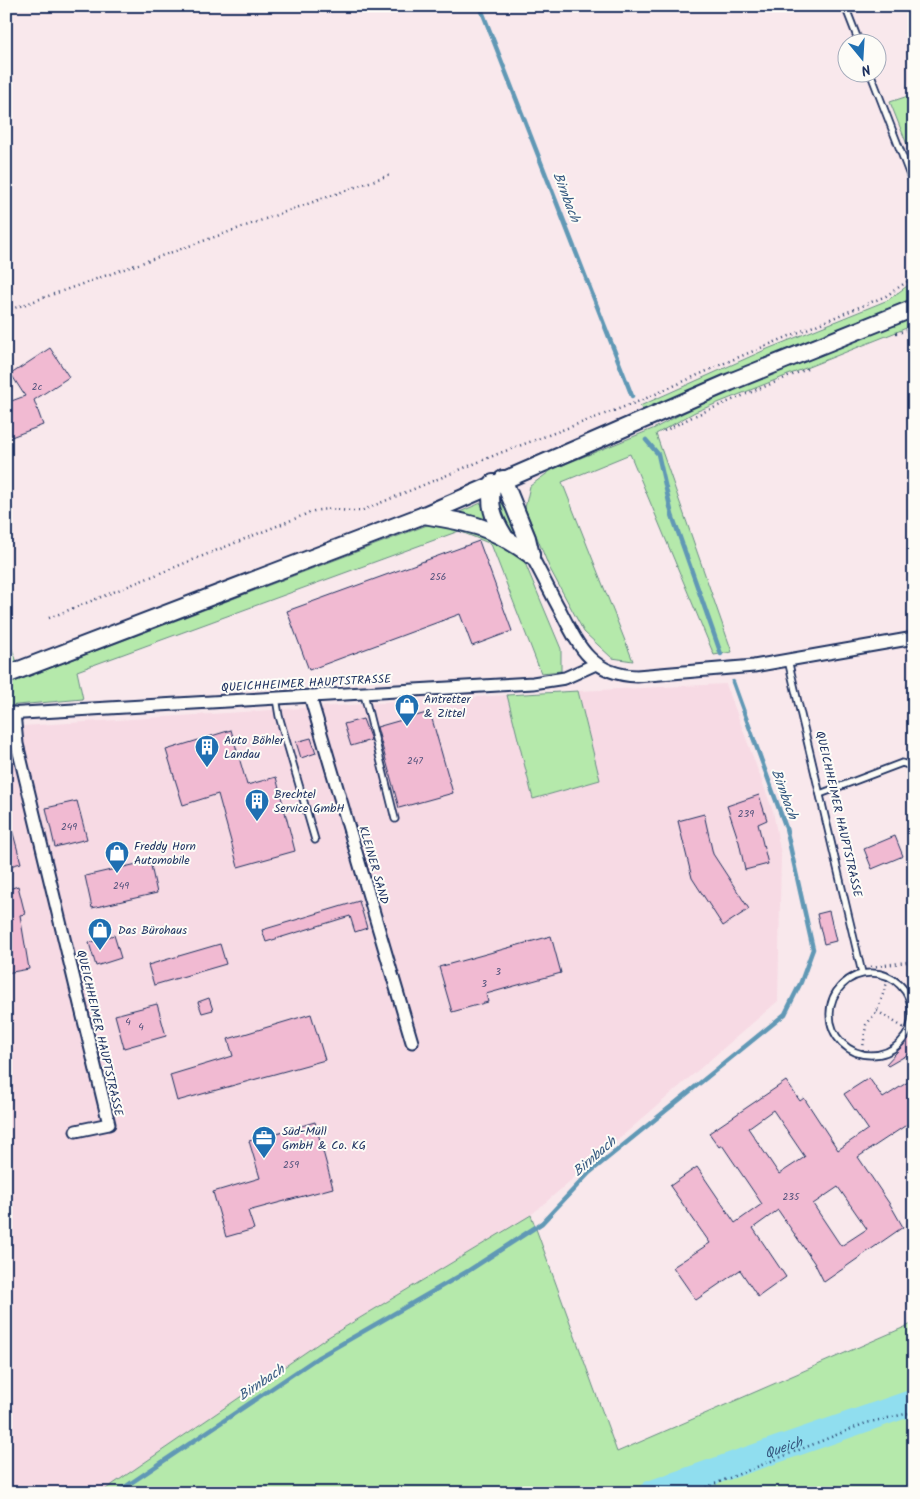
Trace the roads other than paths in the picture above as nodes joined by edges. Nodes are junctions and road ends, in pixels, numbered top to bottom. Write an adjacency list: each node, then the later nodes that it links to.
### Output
1 (845, 6): 2 (lane)
2 (855, 32)
3 (874, 82): 4 (lane)
4 (914, 186)
5 (914, 308): 6 (main road)
6 (498, 481): 7 (main road); 8 (main road); 9 (main road)
7 (424, 515): 8 (main road); 13 (main road)
8 (504, 536): 9 (main road)
9 (531, 555): 12 (street)
10 (914, 638): 11 (street)
11 (788, 660): 12 (street); 19 (lane, QUEICHHEIMER HAUPTSTRASSE)
12 (596, 664): 14 (street, QUEICHHEIMER HAUPTSTRASSE)
13 (6, 674)
14 (364, 694): 15 (street, QUEICHHEIMER HAUPTSTRASSE); 20 (lane)
15 (310, 696): 16 (street, QUEICHHEIMER HAUPTSTRASSE); 23 (street, KLEINER SAND)
16 (276, 698): 17 (street, QUEICHHEIMER HAUPTSTRASSE); 21 (lane)
17 (10, 714): 24 (street, QUEICHHEIMER HAUPTSTRASSE)
18 (914, 767): 19 (lane)
19 (820, 794): 22 (lane, QUEICHHEIMER HAUPTSTRASSE)
20 (396, 819)
21 (315, 840)
22 (862, 970): 22 (lane)
23 (412, 1042)
24 (76, 1131)

